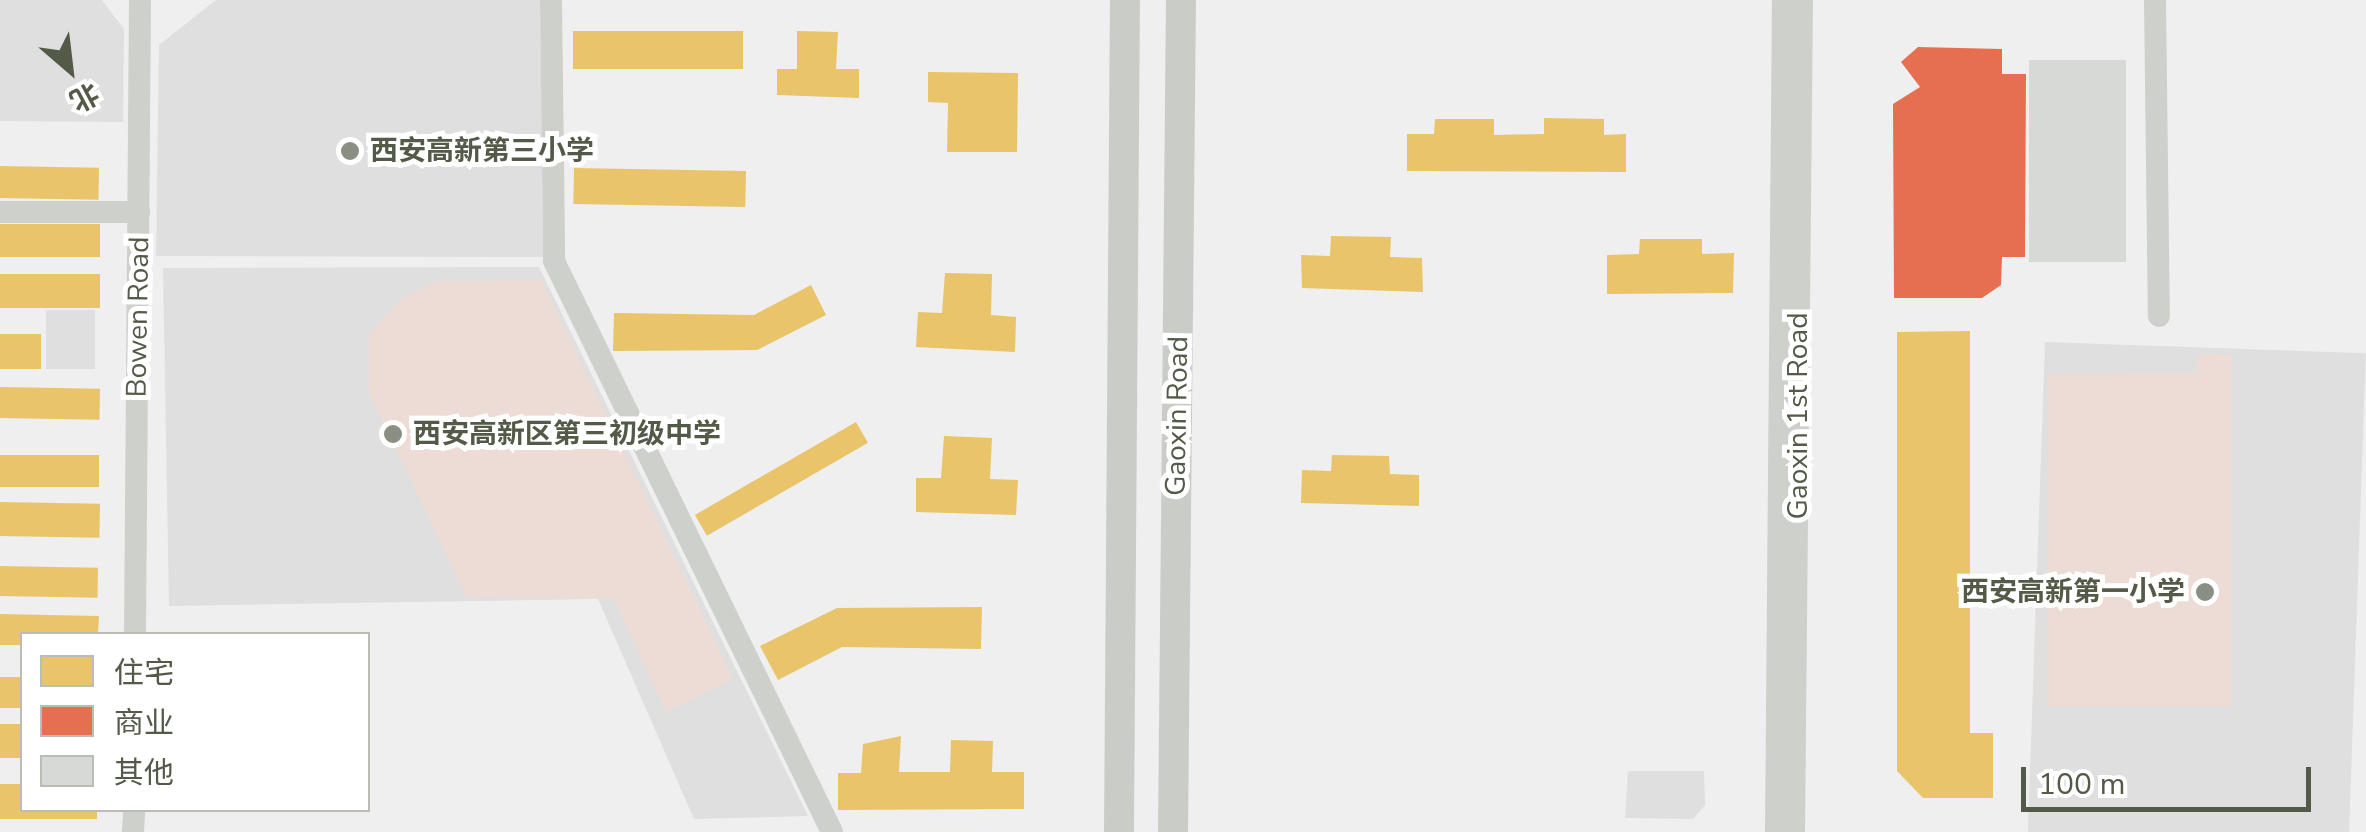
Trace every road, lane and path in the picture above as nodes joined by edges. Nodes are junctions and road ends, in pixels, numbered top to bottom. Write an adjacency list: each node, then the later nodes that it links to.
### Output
1 (140, 0): 9 (street, Bowen Road)
2 (551, 0): 12 (street)
3 (1124, 0): 13 (main road, Gaoxin Road)
4 (1181, 0): 14 (main road, Gaoxin Road)
5 (1783, 0): 15 (street, Gaoxin 1st Road)
6 (1802, 0): 16 (street, Gaoxin 1st Road)
7 (2155, 0): 10 (street)
8 (0, 212): 9 (street)
9 (139, 212): 11 (street, Bowen Road)
10 (2159, 316)
11 (135, 632)
12 (832, 832)
13 (1119, 832)
14 (1173, 832)
15 (1776, 832)
16 (1794, 832)

